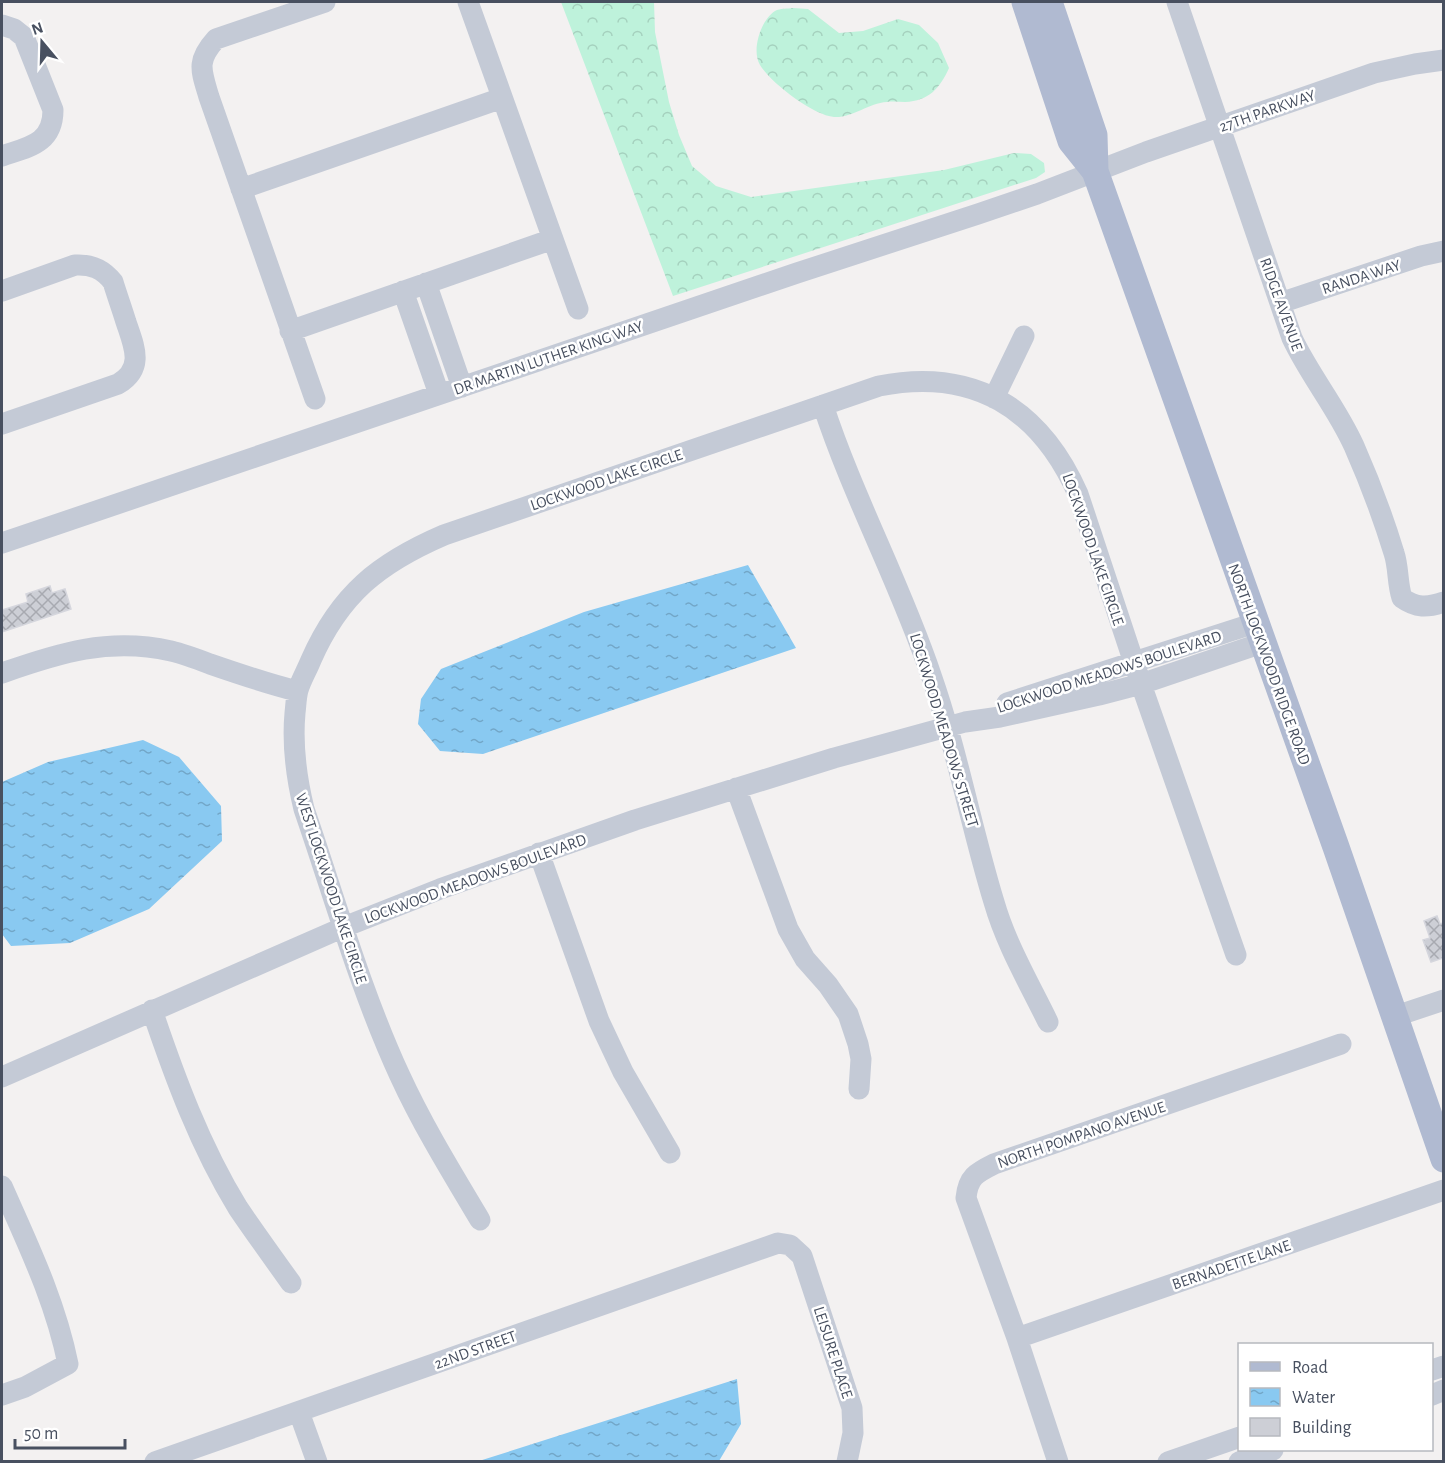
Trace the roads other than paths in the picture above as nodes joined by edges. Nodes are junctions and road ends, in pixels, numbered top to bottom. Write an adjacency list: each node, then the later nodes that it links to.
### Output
1 (325, 2): 12 (street)
2 (468, 2): 8 (street)
3 (1025, 2): 11 (main road, NORTH LOCKWOOD RIDGE ROAD)
4 (1049, 2): 11 (main road, NORTH LOCKWOOD RIDGE ROAD)
5 (1177, 2): 9 (street, RIDGE AVENUE)
6 (2, 26): 10 (street)
7 (1443, 60): 9 (street, 27TH PARKWAY)
8 (502, 98): 12 (street); 13 (street)
9 (1219, 126): 11 (street, 27TH PARKWAY); 18 (street, RIDGE AVENUE)
10 (2, 156)
11 (1095, 171): 22 (street, DR MARTIN LUTHER KING WAY); 31 (main road, NORTH LOCKWOOD RIDGE ROAD)
12 (241, 189): 20 (street)
13 (553, 239): 15 (street); 19 (street)
14 (1443, 251): 18 (street, RANDA WAY)
15 (426, 284): 17 (street); 22 (street)
16 (2, 291): 27 (street)
17 (403, 291): 20 (street); 23 (street)
18 (1280, 303): 30 (street, RIDGE AVENUE)
19 (578, 309)
20 (290, 331): 25 (street)
21 (1024, 336): 24 (street)
22 (462, 387): 23 (street, DR MARTIN LUTHER KING WAY)
23 (440, 394): 29 (street, DR MARTIN LUTHER KING WAY)
24 (994, 398): 26 (street, LOCKWOOD LAKE CIRCLE); 32 (street, LOCKWOOD LAKE CIRCLE)
25 (315, 399)
26 (823, 405): 28 (street, LOCKWOOD LAKE CIRCLE); 36 (street, LOCKWOOD MEADOWS STREET)
27 (2, 424)
28 (488, 520): 35 (street, WEST LOCKWOOD LAKE CIRCLE)
29 (2, 543)
30 (1443, 603)
31 (1259, 633): 32 (street, LOCKWOOD MEADOWS BOULEVARD); 34 (street, LOCKWOOD MEADOWS BOULEVARD); 43 (main road, NORTH LOCKWOOD RIDGE ROAD)
32 (1134, 663): 34 (street, LOCKWOOD LAKE CIRCLE); 36 (street, LOCKWOOD MEADOWS BOULEVARD)
33 (2, 673): 35 (street)
34 (1141, 684): 36 (street, LOCKWOOD MEADOWS BOULEVARD); 40 (street, LOCKWOOD LAKE CIRCLE)
35 (297, 691): 39 (street, WEST LOCKWOOD LAKE CIRCLE)
36 (956, 725): 37 (street, LOCKWOOD MEADOWS BOULEVARD); 44 (street, LOCKWOOD MEADOWS STREET)
37 (736, 788): 38 (street, LOCKWOOD MEADOWS BOULEVARD); 47 (street)
38 (538, 853): 39 (street, LOCKWOOD MEADOWS BOULEVARD); 48 (street)
39 (344, 927): 42 (street, LOCKWOOD MEADOWS BOULEVARD); 52 (street, WEST LOCKWOOD LAKE CIRCLE)
40 (1236, 955)
41 (1443, 999): 43 (street)
42 (152, 1010): 46 (street, LOCKWOOD MEADOWS BOULEVARD); 54 (street)
43 (1393, 1017): 49 (main road, NORTH LOCKWOOD RIDGE ROAD)
44 (1048, 1022)
45 (1341, 1044): 55 (street, NORTH POMPANO AVENUE)
46 (2, 1077)
47 (859, 1089)
48 (670, 1153)
49 (1443, 1159)
50 (2, 1186): 56 (street)
51 (1443, 1190): 55 (street, BERNADETTE LANE)
52 (480, 1220)
53 (794, 1248): 57 (street, 22ND STREET); 62 (street, LEISURE PLACE)
54 (291, 1283)
55 (1017, 1338): 63 (street, NORTH POMPANO AVENUE)
56 (2, 1395)
57 (299, 1412): 60 (street, 22ND STREET); 61 (street)
58 (1238, 1437): 64 (street)
59 (1268, 1451): 65 (street)
60 (155, 1461)
61 (317, 1461)
62 (847, 1461)
63 (1058, 1461)
64 (1168, 1461)
65 (1239, 1461)

